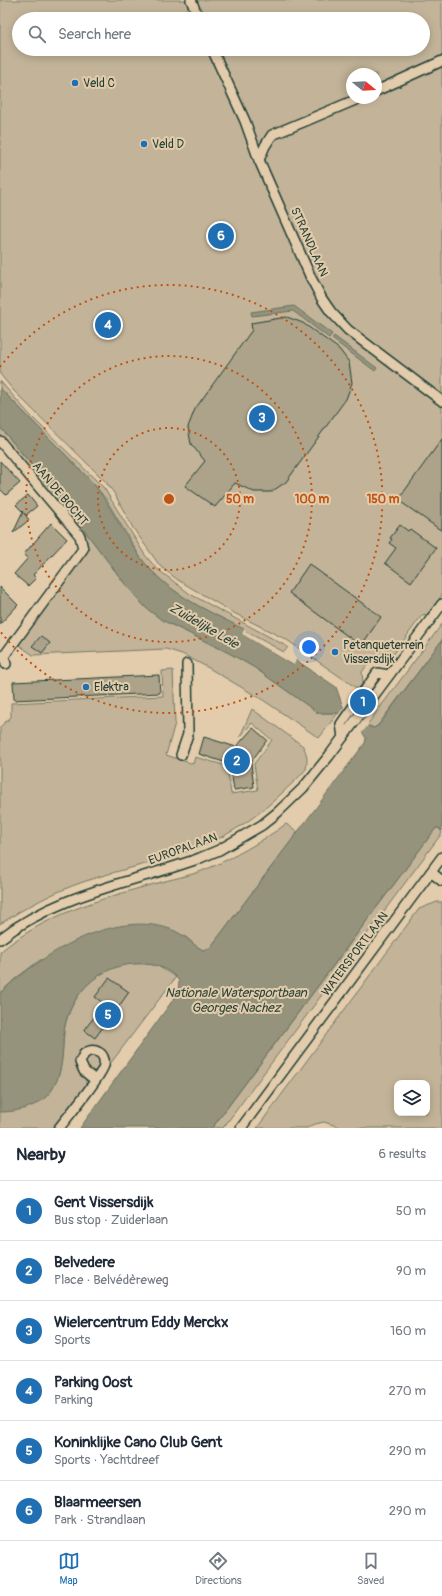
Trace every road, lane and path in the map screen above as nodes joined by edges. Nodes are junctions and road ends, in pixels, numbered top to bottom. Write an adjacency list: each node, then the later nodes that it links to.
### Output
1 (191, 0): 2 (street)
2 (196, 12)
3 (215, 56): 7 (street, STRANDLAAN)
4 (442, 62): 5 (street)
5 (382, 88)
6 (346, 104): 7 (street)
7 (259, 160): 8 (street, STRANDLAAN)
8 (442, 401)
9 (0, 441): 11 (street, AAN DE BOCHT)
10 (442, 604): 13 (street, EUROPALAAN)
11 (6, 664)
12 (187, 664): 15 (street)
13 (389, 675): 14 (street, EUROPALAAN); 14 (street)
14 (346, 733): 19 (street, EUROPALAAN)
15 (181, 755)
16 (442, 857): 17 (street, WATERSPORTLAAN)
17 (431, 872): 18 (street); 22 (street, WATERSPORTLAAN)
18 (442, 881)
19 (0, 939)
20 (95, 1080): 21 (street)
21 (59, 1128)
22 (241, 1128)

